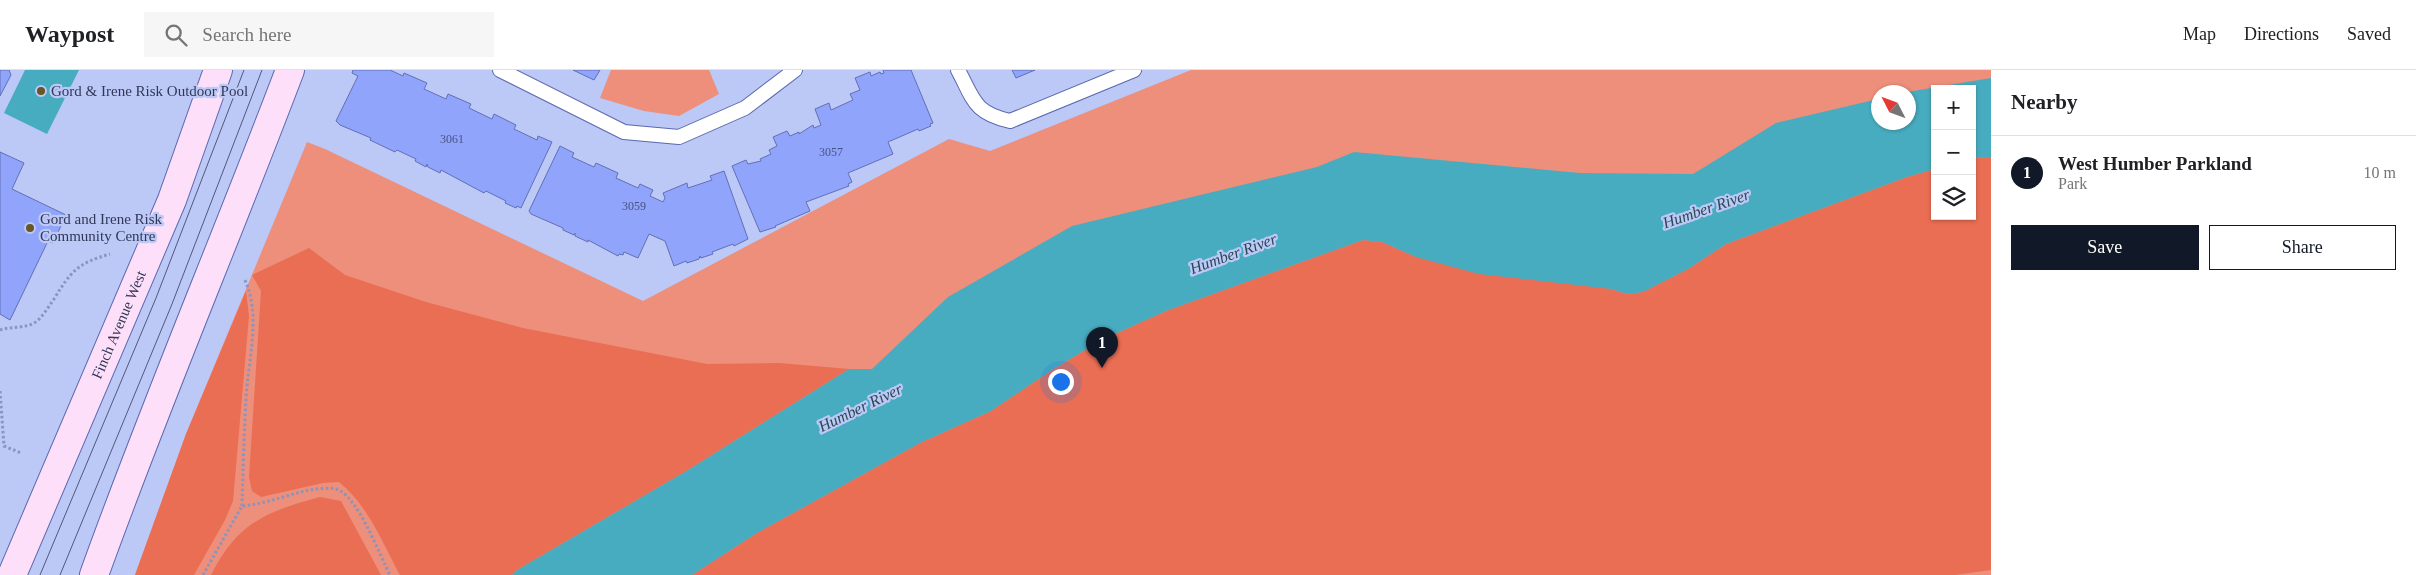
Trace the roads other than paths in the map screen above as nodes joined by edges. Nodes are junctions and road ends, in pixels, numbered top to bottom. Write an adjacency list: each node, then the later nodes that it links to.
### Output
1 (218, 70): 7 (main road, Finch Avenue West)
2 (290, 70): 8 (main road)
3 (500, 70): 4 (lane)
4 (795, 70)
5 (958, 70): 6 (lane)
6 (1134, 70)
7 (12, 575)
8 (94, 575)

